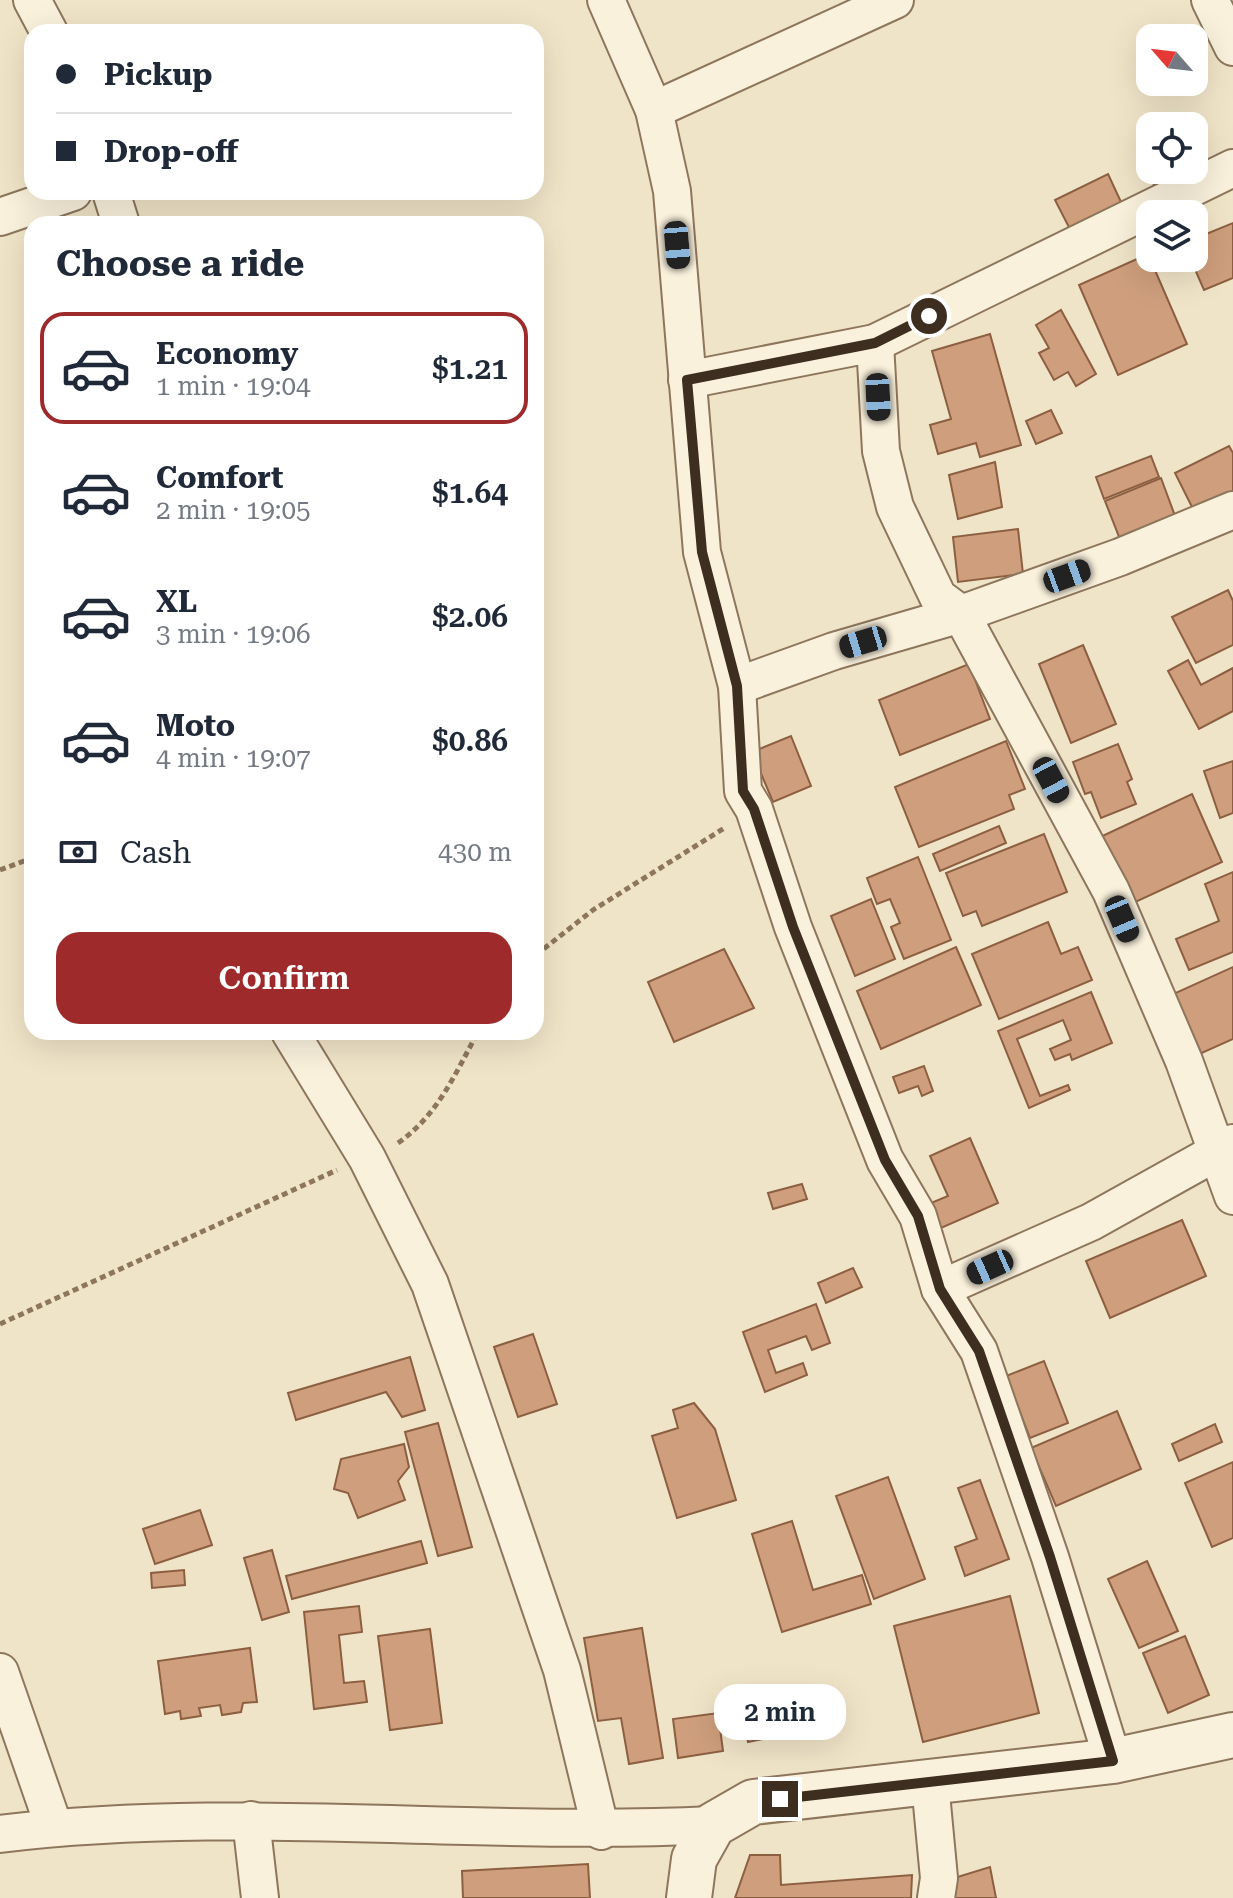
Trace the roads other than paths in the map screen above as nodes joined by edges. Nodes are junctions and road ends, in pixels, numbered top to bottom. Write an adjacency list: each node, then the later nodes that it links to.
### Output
1 (32, 0): 5 (street)
2 (606, 0): 7 (street)
3 (895, 0): 7 (street)
4 (1210, 0): 6 (street)
5 (45, 24)
6 (1233, 47)
7 (654, 110): 12 (street)
8 (1233, 168): 11 (street)
9 (50, 200): 10 (street)
10 (0, 217)
11 (875, 343): 12 (street); 14 (street)
12 (687, 380): 15 (street)
13 (1233, 510): 14 (street)
14 (961, 614): 15 (street); 17 (street)
15 (737, 686): 19 (street)
16 (295, 1040): 27 (street)
17 (1224, 1148): 18 (street); 19 (street)
18 (1233, 1196)
19 (940, 1289): 22 (street)
20 (0, 1672): 26 (street)
21 (1233, 1735): 22 (street)
22 (1113, 1761): 23 (street)
23 (930, 1783): 25 (street); 31 (street)
24 (251, 1820): 26 (street); 27 (street); 29 (street)
25 (713, 1825): 27 (street); 30 (street)
26 (54, 1827): 28 (street)
27 (601, 1831)
28 (0, 1834)
29 (260, 1898)
30 (689, 1898)
31 (936, 1898)

